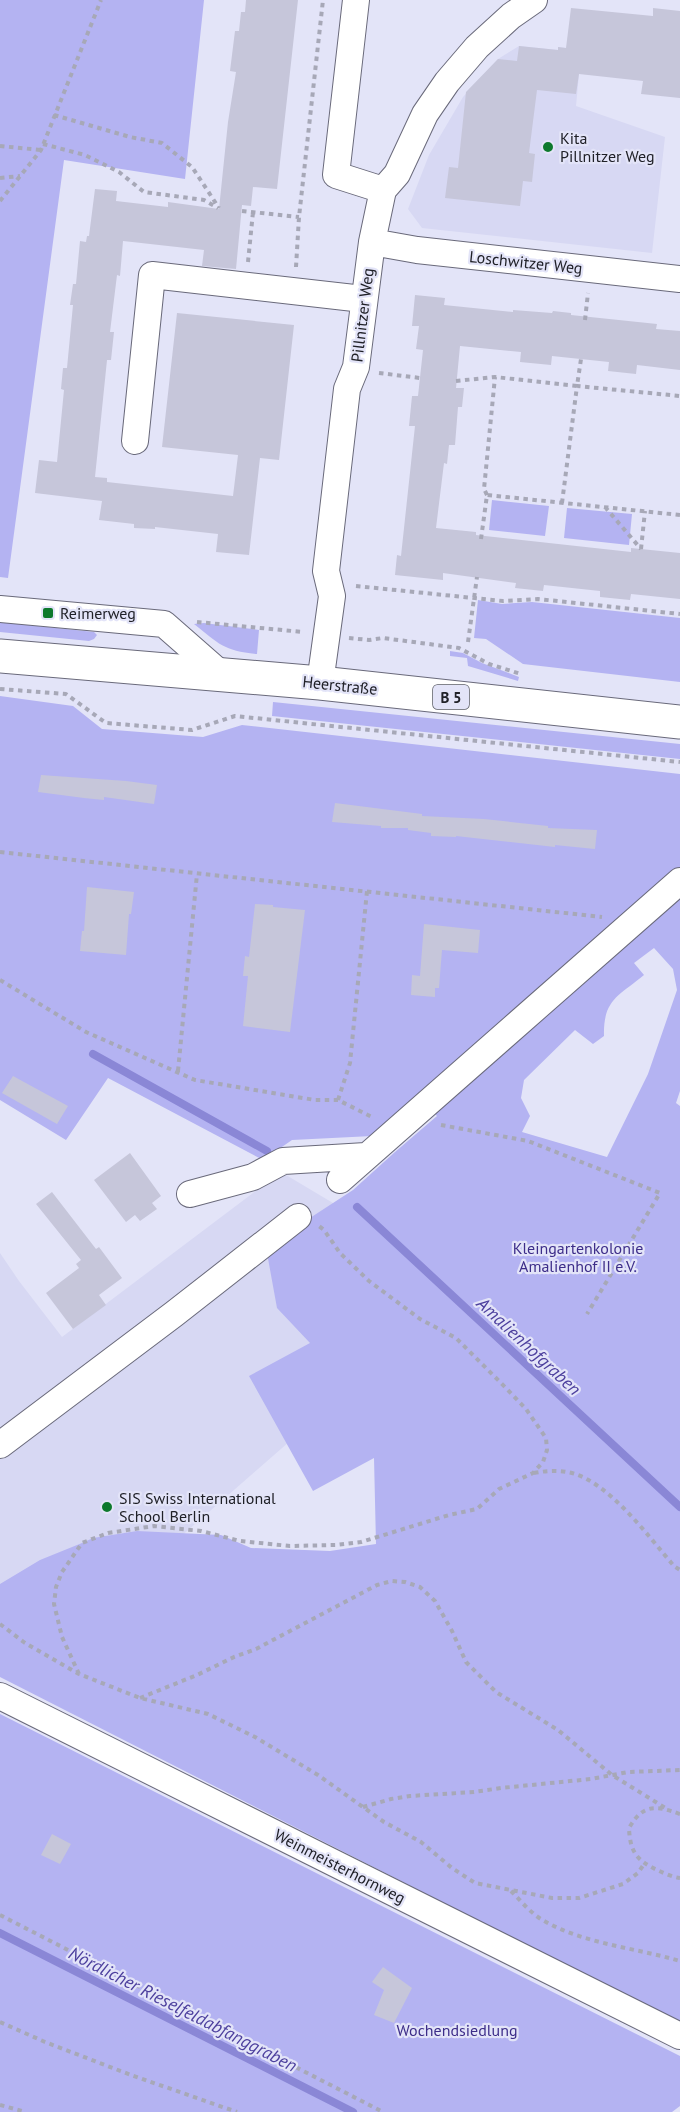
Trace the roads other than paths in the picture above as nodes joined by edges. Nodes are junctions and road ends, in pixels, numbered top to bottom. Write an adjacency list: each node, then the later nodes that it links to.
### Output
1 (356, 0): 3 (street)
2 (534, 0): 3 (street, Pillnitzer Weg)
3 (383, 190): 4 (street, Pillnitzer Weg)
4 (372, 242): 5 (street, Loschwitzer Weg); 6 (street, Pillnitzer Weg)
5 (680, 279)
6 (363, 299): 7 (street); 11 (street, Pillnitzer Weg)
7 (135, 441)
8 (0, 609): 10 (street)
9 (0, 656): 10 (main road, Heerstraße / B 5)
10 (221, 674): 11 (main road, Heerstraße / B 5)
11 (320, 683): 12 (main road, Heerstraße / B 5)
12 (680, 722)
13 (680, 881): 14 (street)
14 (366, 1156): 15 (street); 16 (street)
15 (340, 1180)
16 (190, 1194)
17 (298, 1217): 18 (street)
18 (0, 1445)
19 (0, 1696): 20 (street, Weinmeisterhornweg)
20 (680, 2036)

